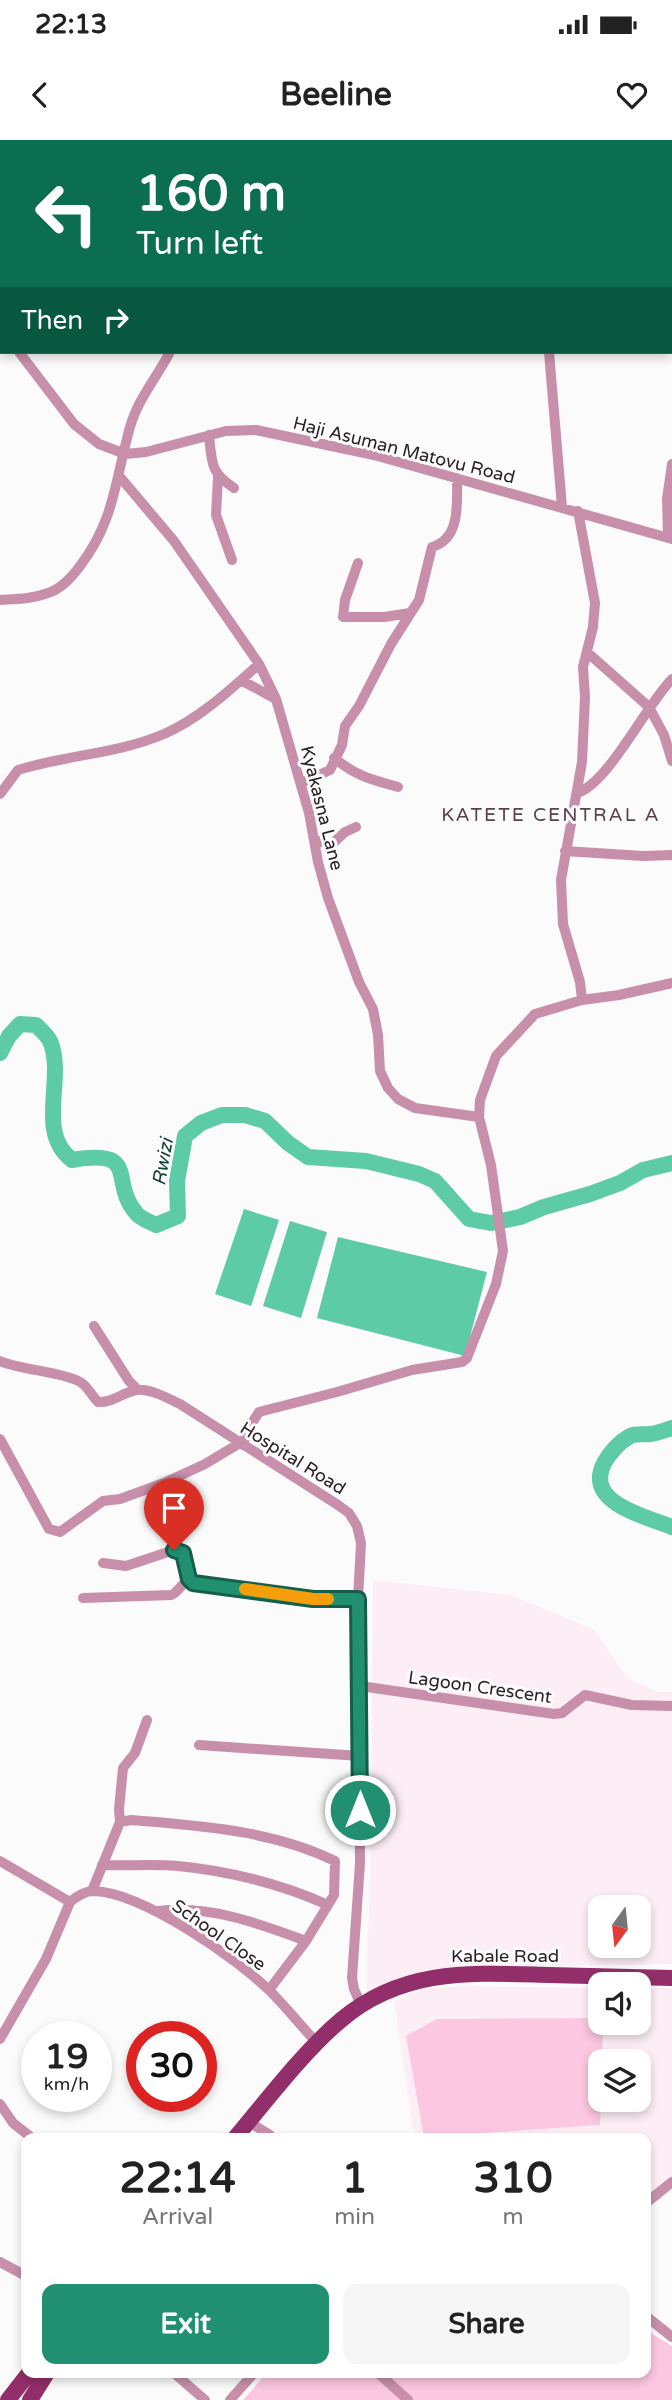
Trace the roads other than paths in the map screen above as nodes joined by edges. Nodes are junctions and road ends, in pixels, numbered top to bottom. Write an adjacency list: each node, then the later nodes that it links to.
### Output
1 (21, 354): 5 (street)
2 (169, 354): 5 (street)
3 (549, 354): 11 (street)
4 (209, 435): 5 (street, Haji Asuman Matovu Road); 8 (street); 9 (street, Haji Asuman Matovu Road)
5 (125, 454): 7 (street)
6 (672, 464): 13 (street)
7 (120, 477): 16 (street); 19 (street, Kyakasna Lane)
8 (218, 477): 10 (street); 14 (street)
9 (457, 478): 11 (street, Haji Asuman Matovu Road); 17 (street)
10 (234, 488)
11 (562, 507): 12 (street, Haji Asuman Matovu Road)
12 (578, 511): 13 (street, Haji Asuman Matovu Road); 18 (street)
13 (670, 538)
14 (232, 560)
15 (358, 563): 17 (street)
16 (0, 600)
17 (410, 613): 24 (street)
18 (587, 653): 23 (street); 28 (street)
19 (259, 664): 21 (street); 22 (street, Kyakasna Lane)
20 (672, 679): 23 (street)
21 (241, 680): 22 (street); 29 (street)
22 (275, 699): 26 (street, Kyakasna Lane)
23 (649, 706): 25 (street); 28 (street)
24 (334, 758): 26 (street); 27 (street)
25 (672, 761)
26 (301, 783): 31 (street, Kyakasna Lane)
27 (398, 787)
28 (578, 793): 32 (street)
29 (0, 794)
30 (356, 827): 31 (street)
31 (314, 840): 36 (street, Kyakasna Lane)
32 (565, 851): 33 (street); 35 (street)
33 (672, 855)
34 (672, 983): 35 (street)
35 (582, 1000): 36 (street)
36 (479, 1117): 41 (street)
37 (94, 1326): 39 (street)
38 (0, 1361): 39 (street)
39 (138, 1390): 41 (street, Hospital Road)
40 (0, 1439): 41 (street)
41 (241, 1444): 45 (street, Hospital Road)
42 (103, 1563): 43 (street)
43 (189, 1579): 44 (street); 45 (street)
44 (83, 1598)
45 (358, 1599): 46 (street, Hospital Road)
46 (360, 1686): 47 (street, Lagoon Crescent); 50 (street, Hospital Road)
47 (672, 1706)
48 (147, 1720): 51 (street)
49 (199, 1745): 50 (street)
50 (360, 1756): 61 (street, Hospital Road)
51 (120, 1822): 53 (street); 56 (street)
52 (0, 1861): 55 (street)
53 (102, 1865): 54 (street); 56 (street)
54 (92, 1891): 55 (street); 57 (street, School Close)
55 (70, 1902): 62 (street)
56 (328, 1905): 58 (street)
57 (158, 1911): 58 (street); 60 (street, School Close)
58 (306, 1941): 60 (street)
59 (672, 1978): 61 (main road, Kabale Road)
60 (269, 1990): 63 (street, School Close)
61 (361, 2005): 63 (main road, Kabale Road)
62 (0, 2039)
63 (317, 2043): 65 (main road, Kabale Road)
64 (0, 2104): 66 (street)
65 (249, 2122): 67 (main road, Kabale Road); 68 (street)
66 (26, 2133)
67 (239, 2133)
68 (267, 2133)
69 (672, 2182): 70 (street)
70 (651, 2199)
71 (0, 2262): 72 (street)
72 (21, 2273)
73 (651, 2320): 74 (street)
74 (672, 2337)
75 (25, 2378): 80 (main road)
76 (44, 2378): 81 (main road)
77 (180, 2378): 82 (street)
78 (250, 2378): 83 (street)
79 (384, 2378): 84 (street)
80 (8, 2400)
81 (30, 2400)
82 (205, 2400)
83 (230, 2400)
84 (408, 2400)

